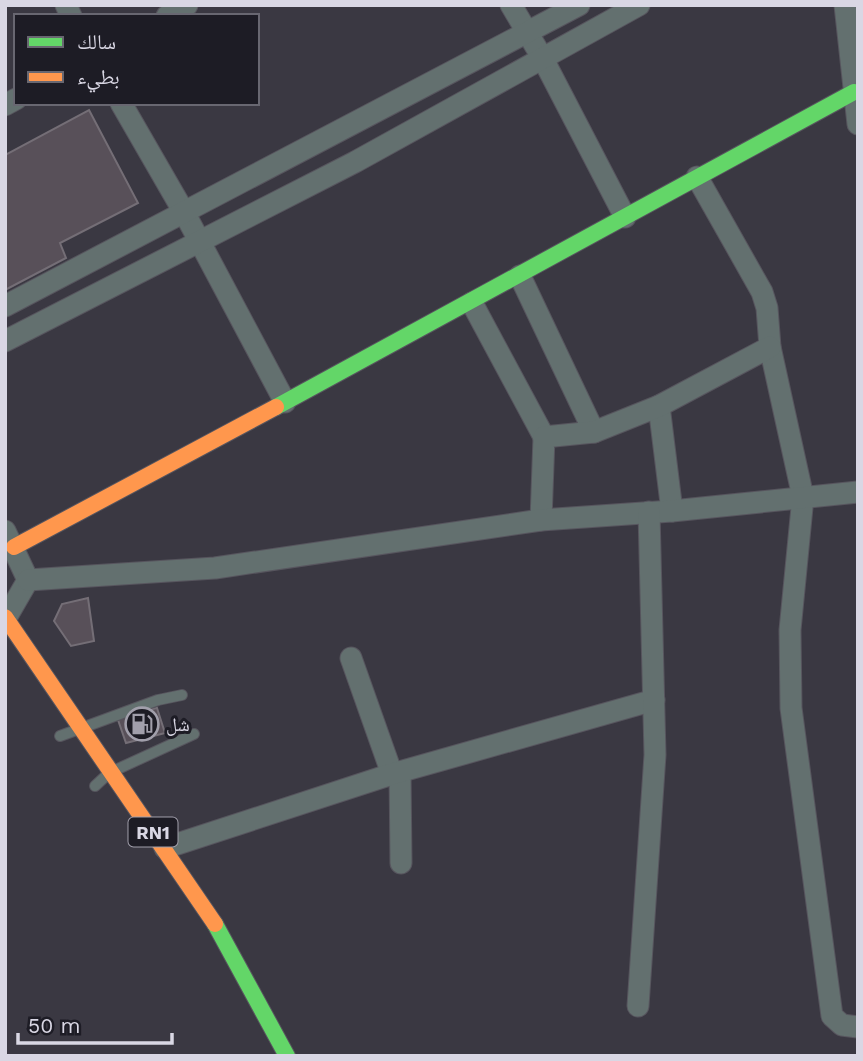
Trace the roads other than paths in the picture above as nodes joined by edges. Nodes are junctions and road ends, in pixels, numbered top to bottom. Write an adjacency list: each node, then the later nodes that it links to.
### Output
1 (187, 5): 6 (street)
2 (511, 5): 7 (street)
3 (579, 5): 7 (street)
4 (639, 5): 8 (street)
5 (845, 5): 9 (street)
6 (171, 14)
7 (527, 33): 8 (street); 13 (street)
8 (543, 59): 14 (street); 15 (street)
9 (854, 92): 11 (street); 12 (street)
10 (122, 105): 13 (street)
11 (858, 124)
12 (697, 177): 14 (street); 20 (street)
13 (186, 214): 15 (street); 18 (street)
14 (625, 217): 16 (street)
15 (200, 243): 19 (street); 21 (street)
16 (520, 276): 17 (street); 23 (street)
17 (472, 303): 21 (street); 24 (street)
18 (5, 306)
19 (5, 341)
20 (770, 347): 22 (street); 26 (street)
21 (285, 402): 30 (street)
22 (659, 406): 23 (street); 27 (street)
23 (594, 432): 24 (street)
24 (544, 437): 29 (street)
25 (858, 492): 26 (street)
26 (803, 497): 27 (street); 45 (street)
27 (672, 511): 28 (street)
28 (649, 512): 29 (street); 35 (street)
29 (541, 520): 31 (street)
30 (10, 539): 31 (street)
31 (28, 580): 32 (street)
32 (6, 618): 36 (street, RN1)
33 (351, 658): 40 (street)
34 (182, 695): 36 (lane)
35 (654, 700): 40 (street); 44 (street)
36 (78, 729): 38 (lane); 39 (street, RN1)
37 (194, 734): 39 (lane)
38 (60, 736)
39 (109, 773): 41 (lane); 42 (street, RN1)
40 (396, 773): 42 (street); 43 (street)
41 (95, 787)
42 (165, 848): 46 (street, RN1)
43 (401, 863)
44 (638, 1006)
45 (858, 1027)
46 (287, 1056)

